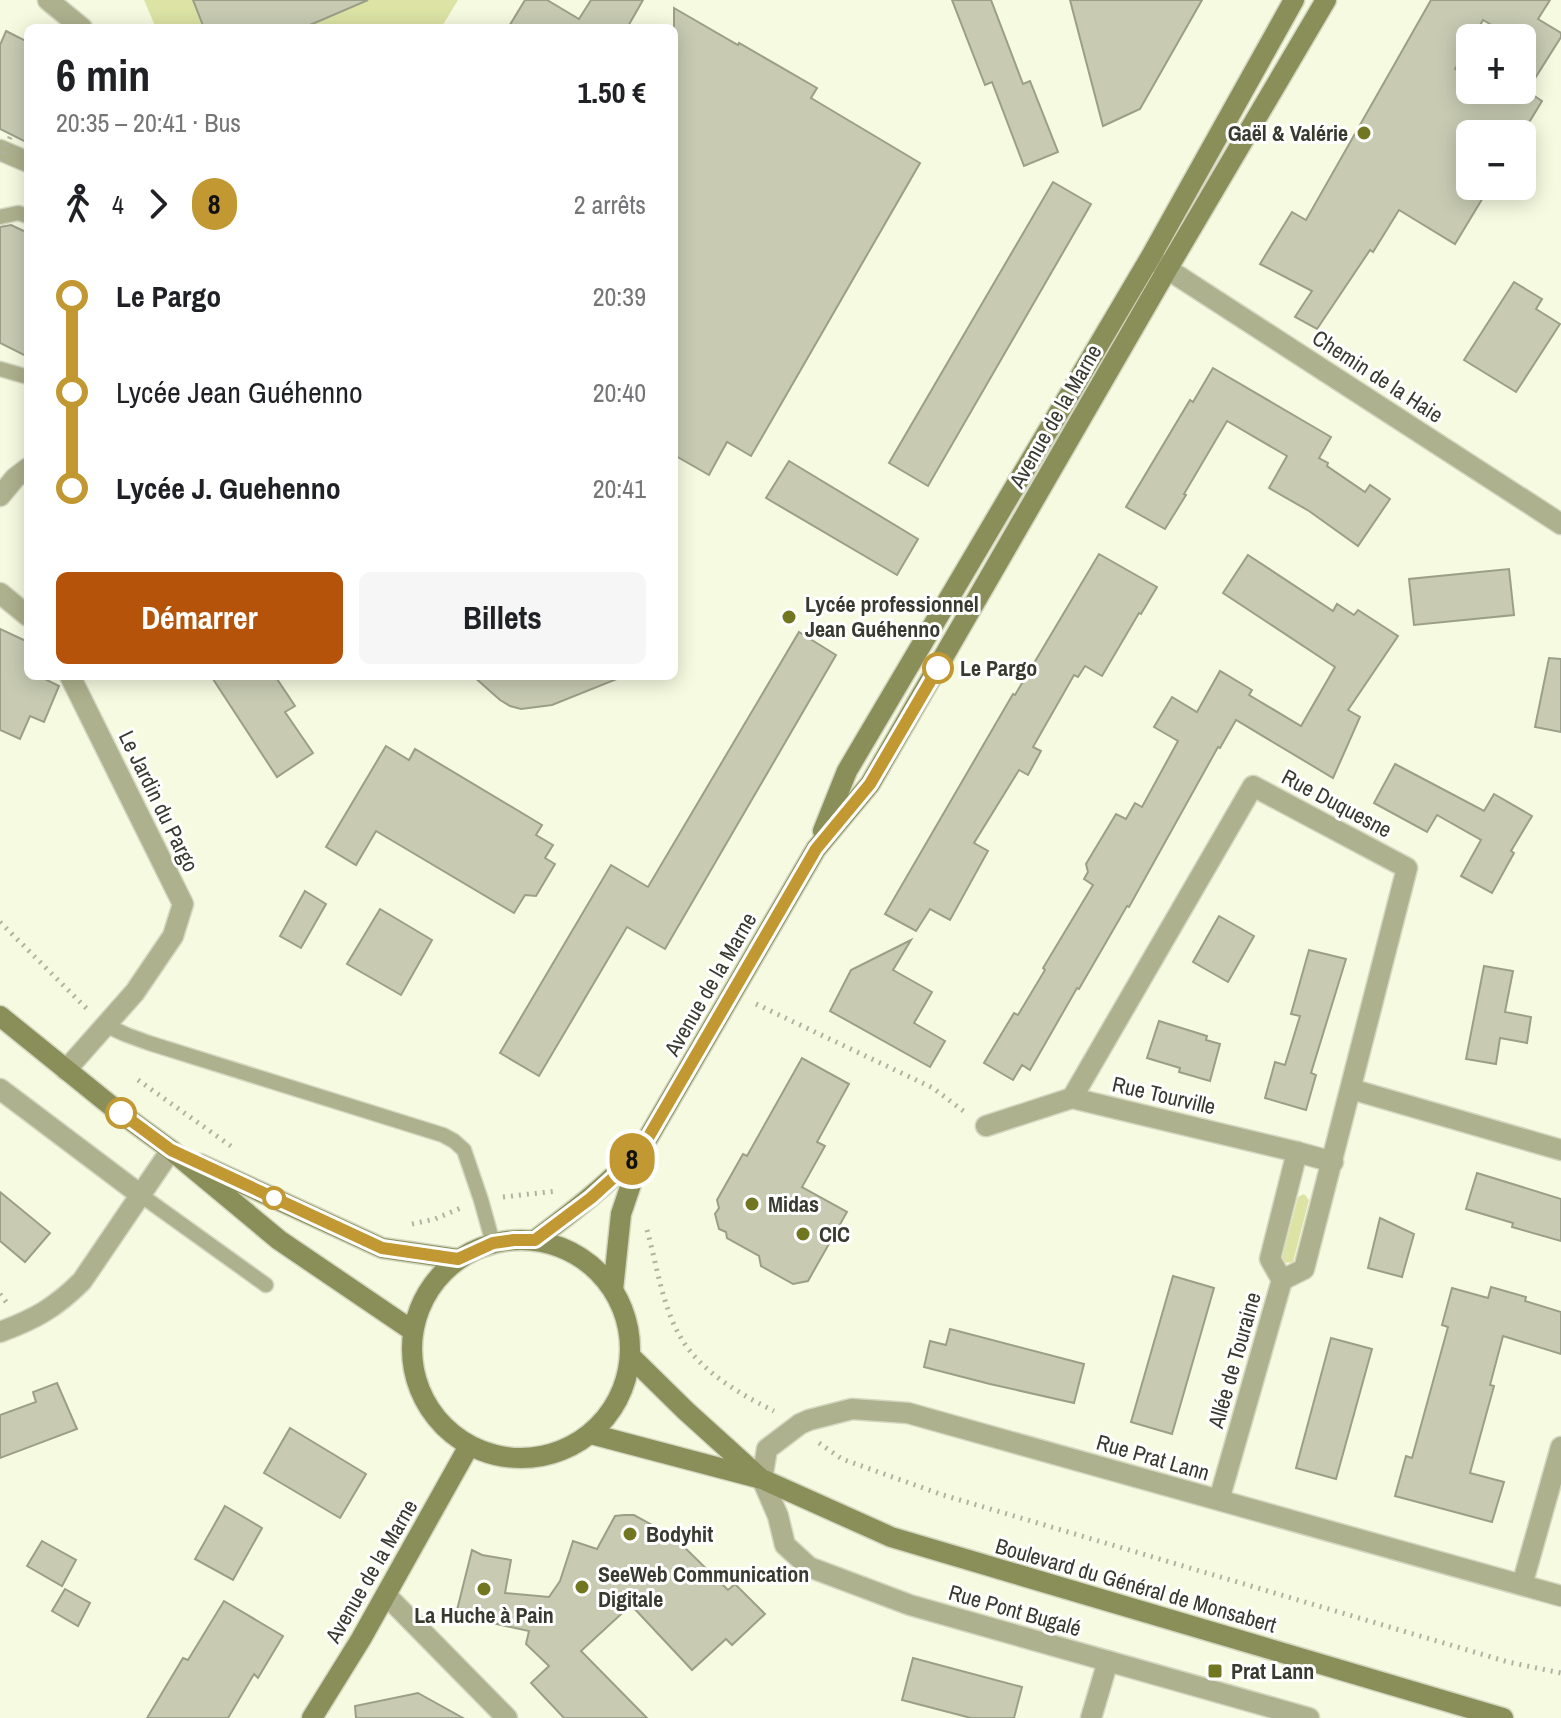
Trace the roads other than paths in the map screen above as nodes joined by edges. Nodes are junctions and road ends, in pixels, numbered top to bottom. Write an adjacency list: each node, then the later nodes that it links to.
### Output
1 (48, 0): 4 (street)
2 (1294, 0): 7 (main road, Avenue de la Marne)
3 (1326, 0): 10 (main road, Avenue de la Marne)
4 (77, 24)
5 (6, 142): 6 (street)
6 (24, 158)
7 (1179, 205): 10 (lane); 11 (main road, Avenue de la Marne)
8 (24, 215): 9 (lane)
9 (0, 217)
10 (1197, 220): 11 (main road, Avenue de la Marne)
11 (1159, 263): 16 (street, Chemin de la Haie); 27 (main road, Avenue de la Marne)
12 (0, 369): 13 (lane)
13 (24, 376)
14 (24, 471): 15 (street)
15 (0, 496)
16 (1561, 524)
17 (0, 593): 18 (street)
18 (24, 613)
19 (72, 680): 21 (street, Le Jardin du Pargo)
20 (0, 1016): 22 (main road)
21 (99, 1019): 22 (street, Le Jardin du Pargo); 34 (lane)
22 (66, 1070): 28 (main road)
23 (0, 1089): 32 (street)
24 (1351, 1089): 25 (street, Rue Duquesne); 29 (street); 31 (street, Rue Duquesne)
25 (1072, 1098): 26 (street); 30 (street, Rue Tourville)
26 (986, 1126)
27 (645, 1143): 33 (main road, Avenue de la Marne); 38 (main road, Avenue de la Marne)
28 (171, 1150): 32 (street); 35 (main road); 39 (main road)
29 (1561, 1150)
30 (1297, 1152): 31 (street, Rue Tourville); 36 (street, Allée de Touraine)
31 (1333, 1162): 36 (street, Allée de Touraine)
32 (142, 1196): 37 (lane); 40 (street)
33 (535, 1240): 34 (main road); 38 (main road)
34 (493, 1243): 35 (main road)
35 (458, 1259): 39 (main road)
36 (1282, 1280): 46 (street, Allée de Touraine)
37 (266, 1285)
38 (613, 1290): 41 (main road)
39 (413, 1331): 43 (main road)
40 (0, 1332)
41 (630, 1356): 42 (main road); 45 (main road, Boulevard du Général de Monsabert)
42 (591, 1434): 43 (main road); 45 (main road, Boulevard du Général de Monsabert)
43 (469, 1446): 48 (main road, Avenue de la Marne)
44 (1561, 1447): 47 (street)
45 (762, 1479): 46 (street, Rue Prat Lann); 50 (street, Rue Pont Bugalé); 55 (main road, Boulevard du Général de Monsabert)
46 (1219, 1500): 47 (street, Rue Prat Lann)
47 (1522, 1585): 49 (street, Rue Prat Lann)
48 (386, 1595): 51 (main road, Avenue de la Marne); 52 (street)
49 (1561, 1596)
50 (1108, 1661): 53 (street); 54 (street, Rue Pont Bugalé)
51 (312, 1718)
52 (507, 1718)
53 (1091, 1718)
54 (1309, 1718)
55 (1503, 1718)

